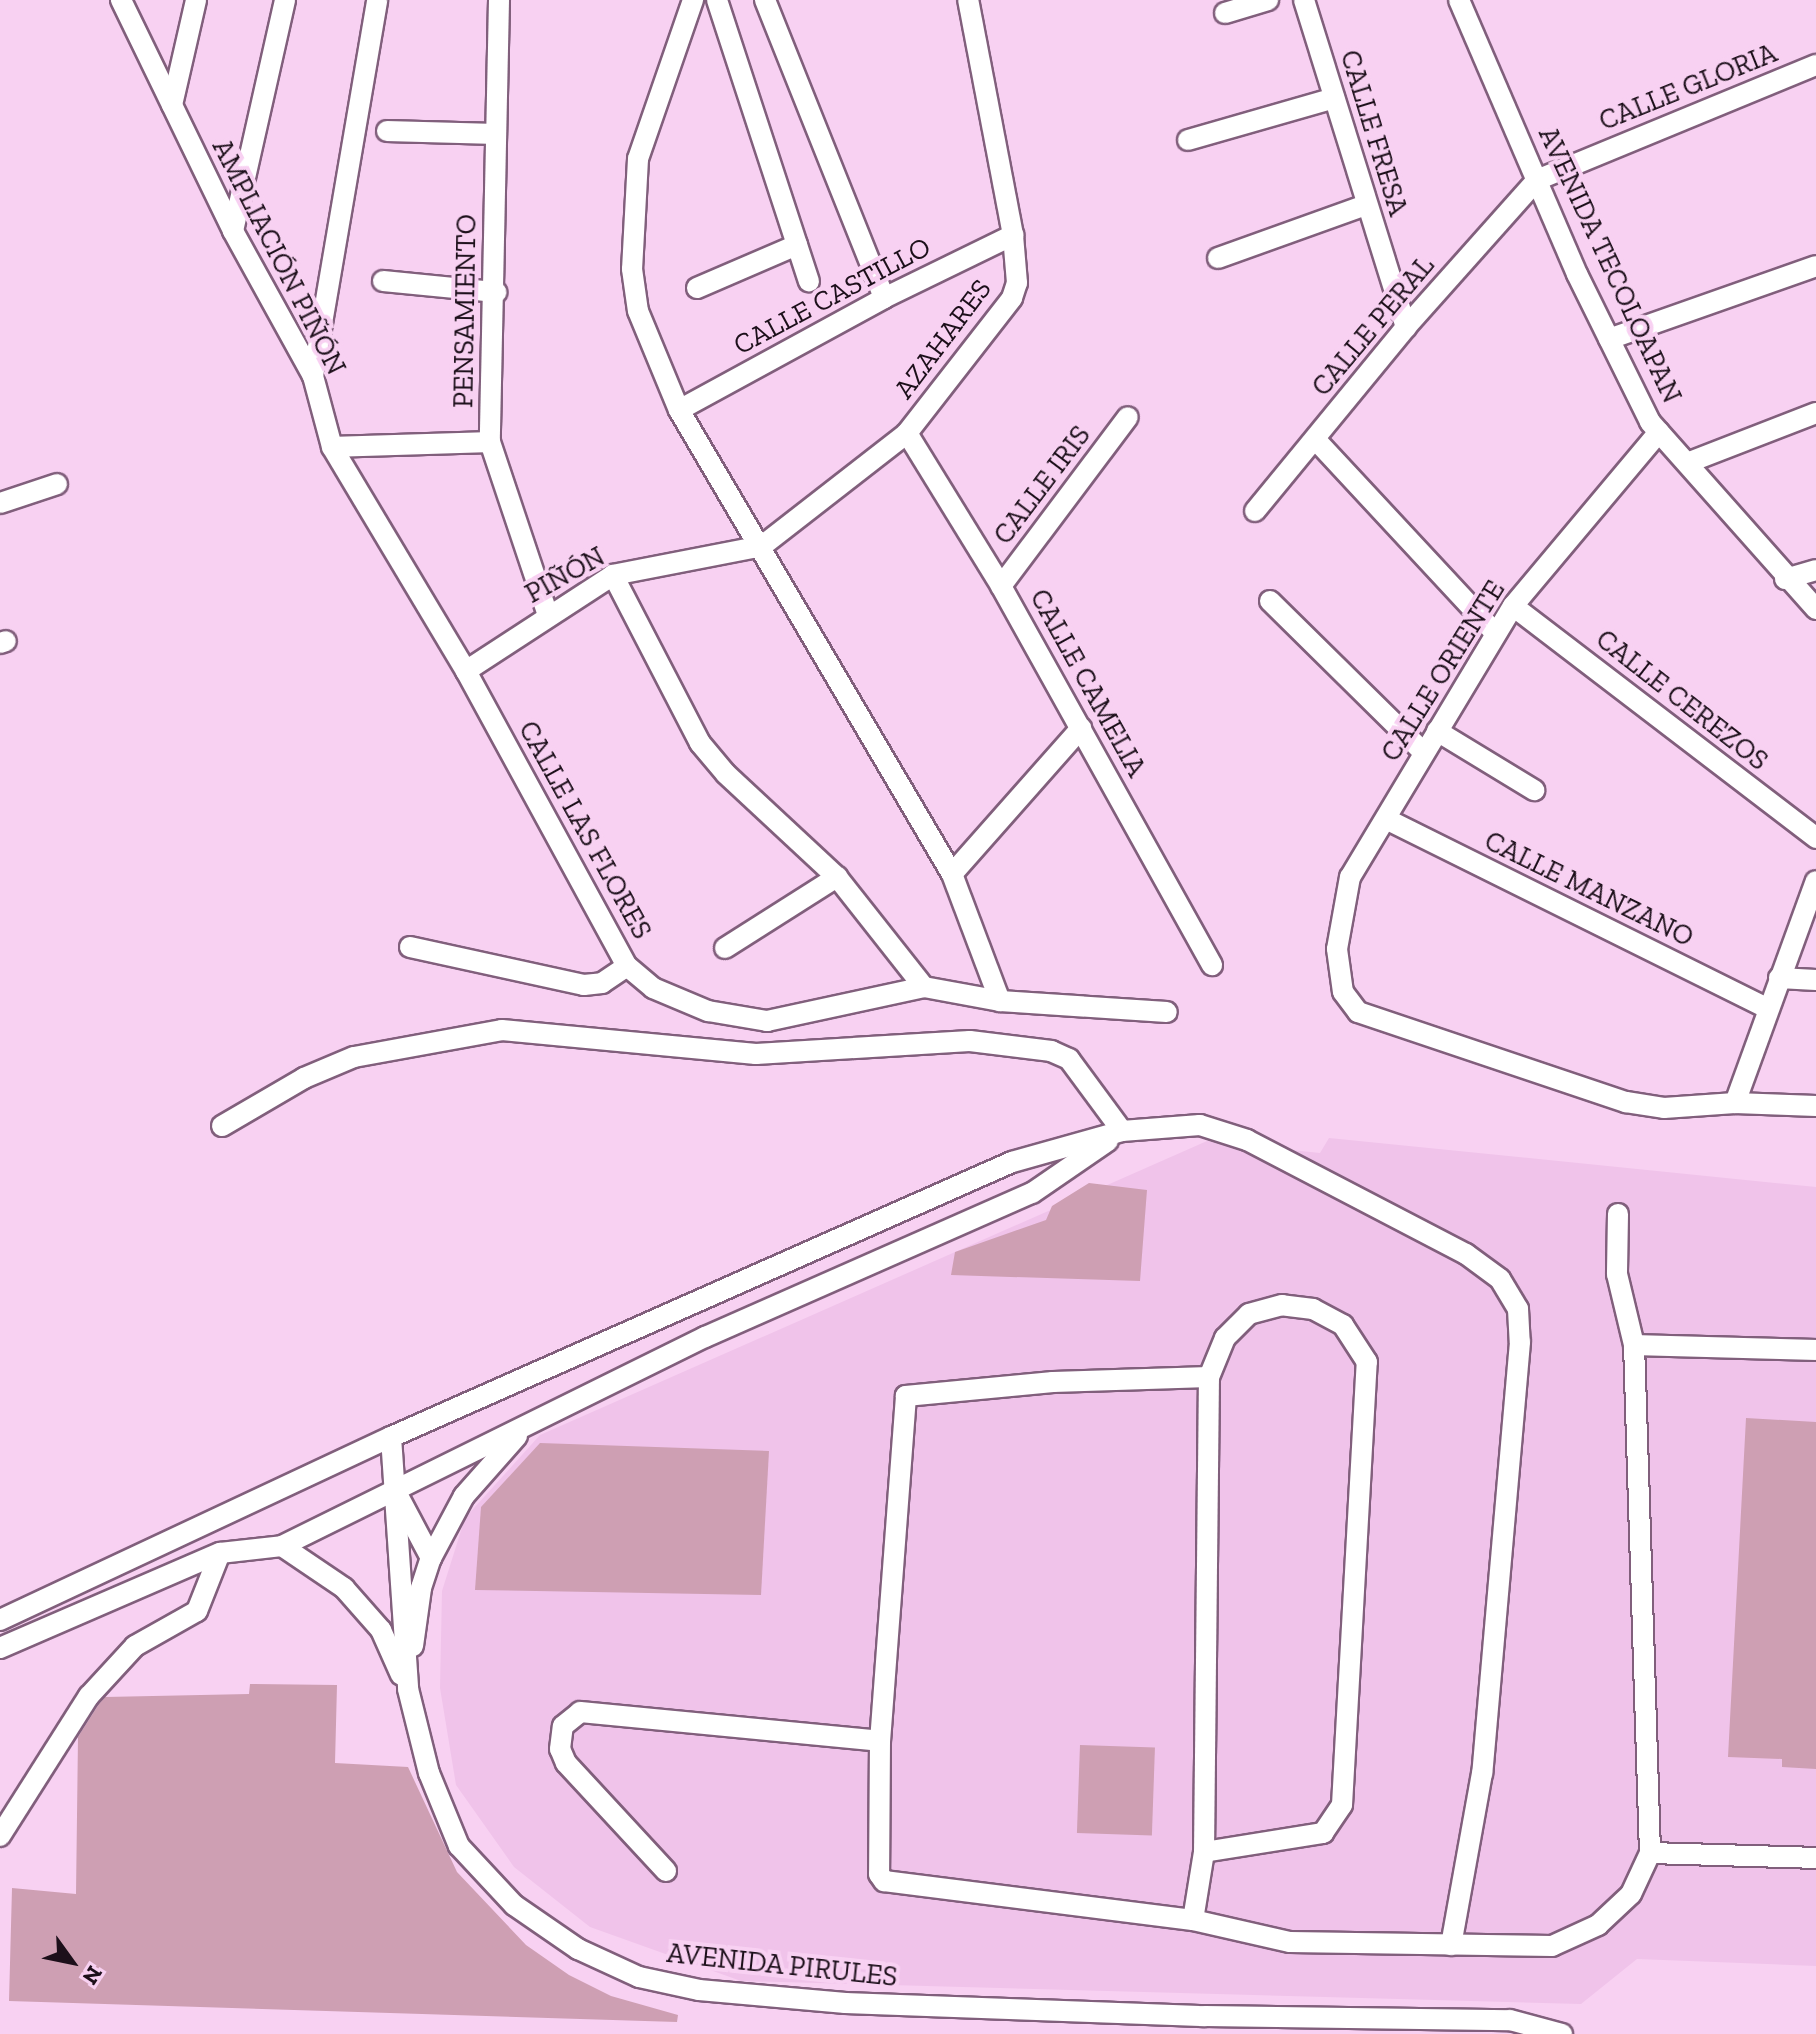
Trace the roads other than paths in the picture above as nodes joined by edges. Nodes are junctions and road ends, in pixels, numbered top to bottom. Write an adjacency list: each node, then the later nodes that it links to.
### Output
1 (121, 0): 16 (street, AMPLIACIÓN PIÑÓN)
2 (196, 0): 16 (street)
3 (285, 0): 22 (street)
4 (377, 0): 34 (street)
5 (499, 0): 18 (street, PENSAMIENTO)
6 (693, 0): 35 (street)
7 (717, 0): 24 (street)
8 (765, 0): 31 (street)
9 (968, 0): 23 (street, AZAHARES)
10 (1268, 0): 13 (street)
11 (1304, 0): 15 (street, CALLE FRESA)
12 (1459, 0): 20 (street, AVENIDA TECOLOAPAN)
13 (1225, 13)
14 (1816, 65): 20 (street, CALLE GLORIA)
15 (1334, 98): 19 (street); 21 (street, CALLE FRESA)
16 (172, 105): 22 (street, AMPLIACIÓN PIÑÓN)
17 (387, 131): 18 (street)
18 (496, 134): 30 (street, PENSAMIENTO)
19 (1188, 140)
20 (1537, 180): 32 (street, CALLE PERAL); 33 (street, AVENIDA TECOLOAPAN)
21 (1366, 205): 25 (street); 32 (street, CALLE FRESA)
22 (233, 231): 34 (street, AMPLIACIÓN PIÑÓN)
23 (1013, 235): 31 (street, CALLE CASTILLO); 39 (street, AZAHARES)
24 (797, 245): 28 (street); 29 (street)
25 (1218, 258)
26 (1816, 266): 33 (street)
27 (383, 281): 30 (street)
28 (809, 281)
29 (697, 288)
30 (496, 292): 41 (street, PENSAMIENTO)
31 (884, 298): 35 (street, CALLE CASTILLO)
32 (1406, 327): 40 (street, CALLE PERAL)
33 (1609, 339): 38 (street, AVENIDA TECOLOAPAN)
34 (313, 376): 42 (street, AMPLIACIÓN PIÑÓN)
35 (679, 410): 47 (street)
36 (1816, 413): 43 (street)
37 (1128, 417): 51 (street, CALLE IRIS)
38 (1659, 432): 43 (street, AVENIDA TECOLOAPAN); 53 (street, CALLE ORIENTE)
39 (907, 433): 47 (street, AZAHARES); 51 (street, CALLE CAMELIA)
40 (1315, 439): 46 (street, CALLE PERAL); 56 (street)
41 (490, 442): 42 (street); 55 (street, PENSAMIENTO)
42 (332, 447): 57 (street, AMPLIACIÓN PIÑÓN)
43 (1687, 463): 50 (street, AVENIDA TECOLOAPAN)
44 (57, 484): 45 (street)
45 (0, 503)
46 (1255, 511)
47 (762, 546): 49 (street, PIÑÓN); 64 (street)
48 (1816, 570): 50 (street)
49 (613, 575): 55 (street, PIÑÓN); 65 (street)
50 (1785, 579): 54 (street, AVENIDA TECOLOAPAN)
51 (1001, 586): 58 (street, CALLE CAMELIA)
52 (1270, 601): 60 (street)
53 (1513, 606): 56 (street, CALLE ORIENTE); 63 (street, CALLE CEREZOS)
54 (1816, 609)
55 (548, 615): 57 (street, PIÑÓN)
56 (1495, 633): 59 (street, CALLE ORIENTE)
57 (463, 666): 70 (street, CALLE LAS FLORES)
58 (1081, 728): 64 (street); 69 (street, CALLE CAMELIA)
59 (1437, 731): 60 (street, CALLE ORIENTE); 61 (street)
60 (1424, 753): 62 (street, CALLE ORIENTE)
61 (1534, 790)
62 (1386, 819): 75 (street, CALLE MANZANO); 77 (street, CALLE ORIENTE)
63 (1816, 838)
64 (952, 874): 74 (street)
65 (837, 877): 68 (street); 73 (street)
66 (1816, 881): 71 (street)
67 (410, 947): 70 (street)
68 (725, 948)
69 (1212, 965)
70 (627, 966): 73 (street, CALLE LAS FLORES)
71 (1779, 978): 72 (street); 75 (street)
72 (1816, 980)
73 (924, 987): 74 (street)
74 (1000, 1001): 76 (street)
75 (1768, 1009): 77 (street)
76 (1167, 1012)
77 (1735, 1103): 78 (street)
78 (1816, 1106)
79 (222, 1126): 80 (street)
80 (1122, 1131): 85 (street); 86 (street); 103 (street)
81 (1618, 1214): 82 (street)
82 (1634, 1345): 83 (street); 99 (street)
83 (1816, 1350)
84 (1209, 1377): 96 (street); 98 (street); 98 (street)
85 (534, 1420): 87 (street); 90 (street)
86 (391, 1437): 87 (street, AVENIDA PIRULES); 91 (street)
87 (394, 1489): 88 (street); 90 (street); 95 (street, AVENIDA PIRULES)
88 (282, 1546): 89 (street); 95 (street)
89 (220, 1553): 92 (street); 97 (street)
90 (431, 1558): 95 (street)
91 (94, 1580): 92 (street); 93 (street)
92 (104, 1602): 94 (street)
93 (0, 1620)
94 (0, 1648)
95 (408, 1689): 104 (street, AVENIDA PIRULES)
96 (880, 1741): 101 (street); 102 (street)
97 (0, 1836)
98 (1204, 1852): 102 (street)
99 (1650, 1853): 100 (street); 103 (street)
100 (1816, 1858)
101 (666, 1871)
102 (1193, 1920): 103 (street)
103 (1451, 1945)
104 (1205, 2025): 105 (street, AVENIDA PIRULES)
105 (1562, 2034)

